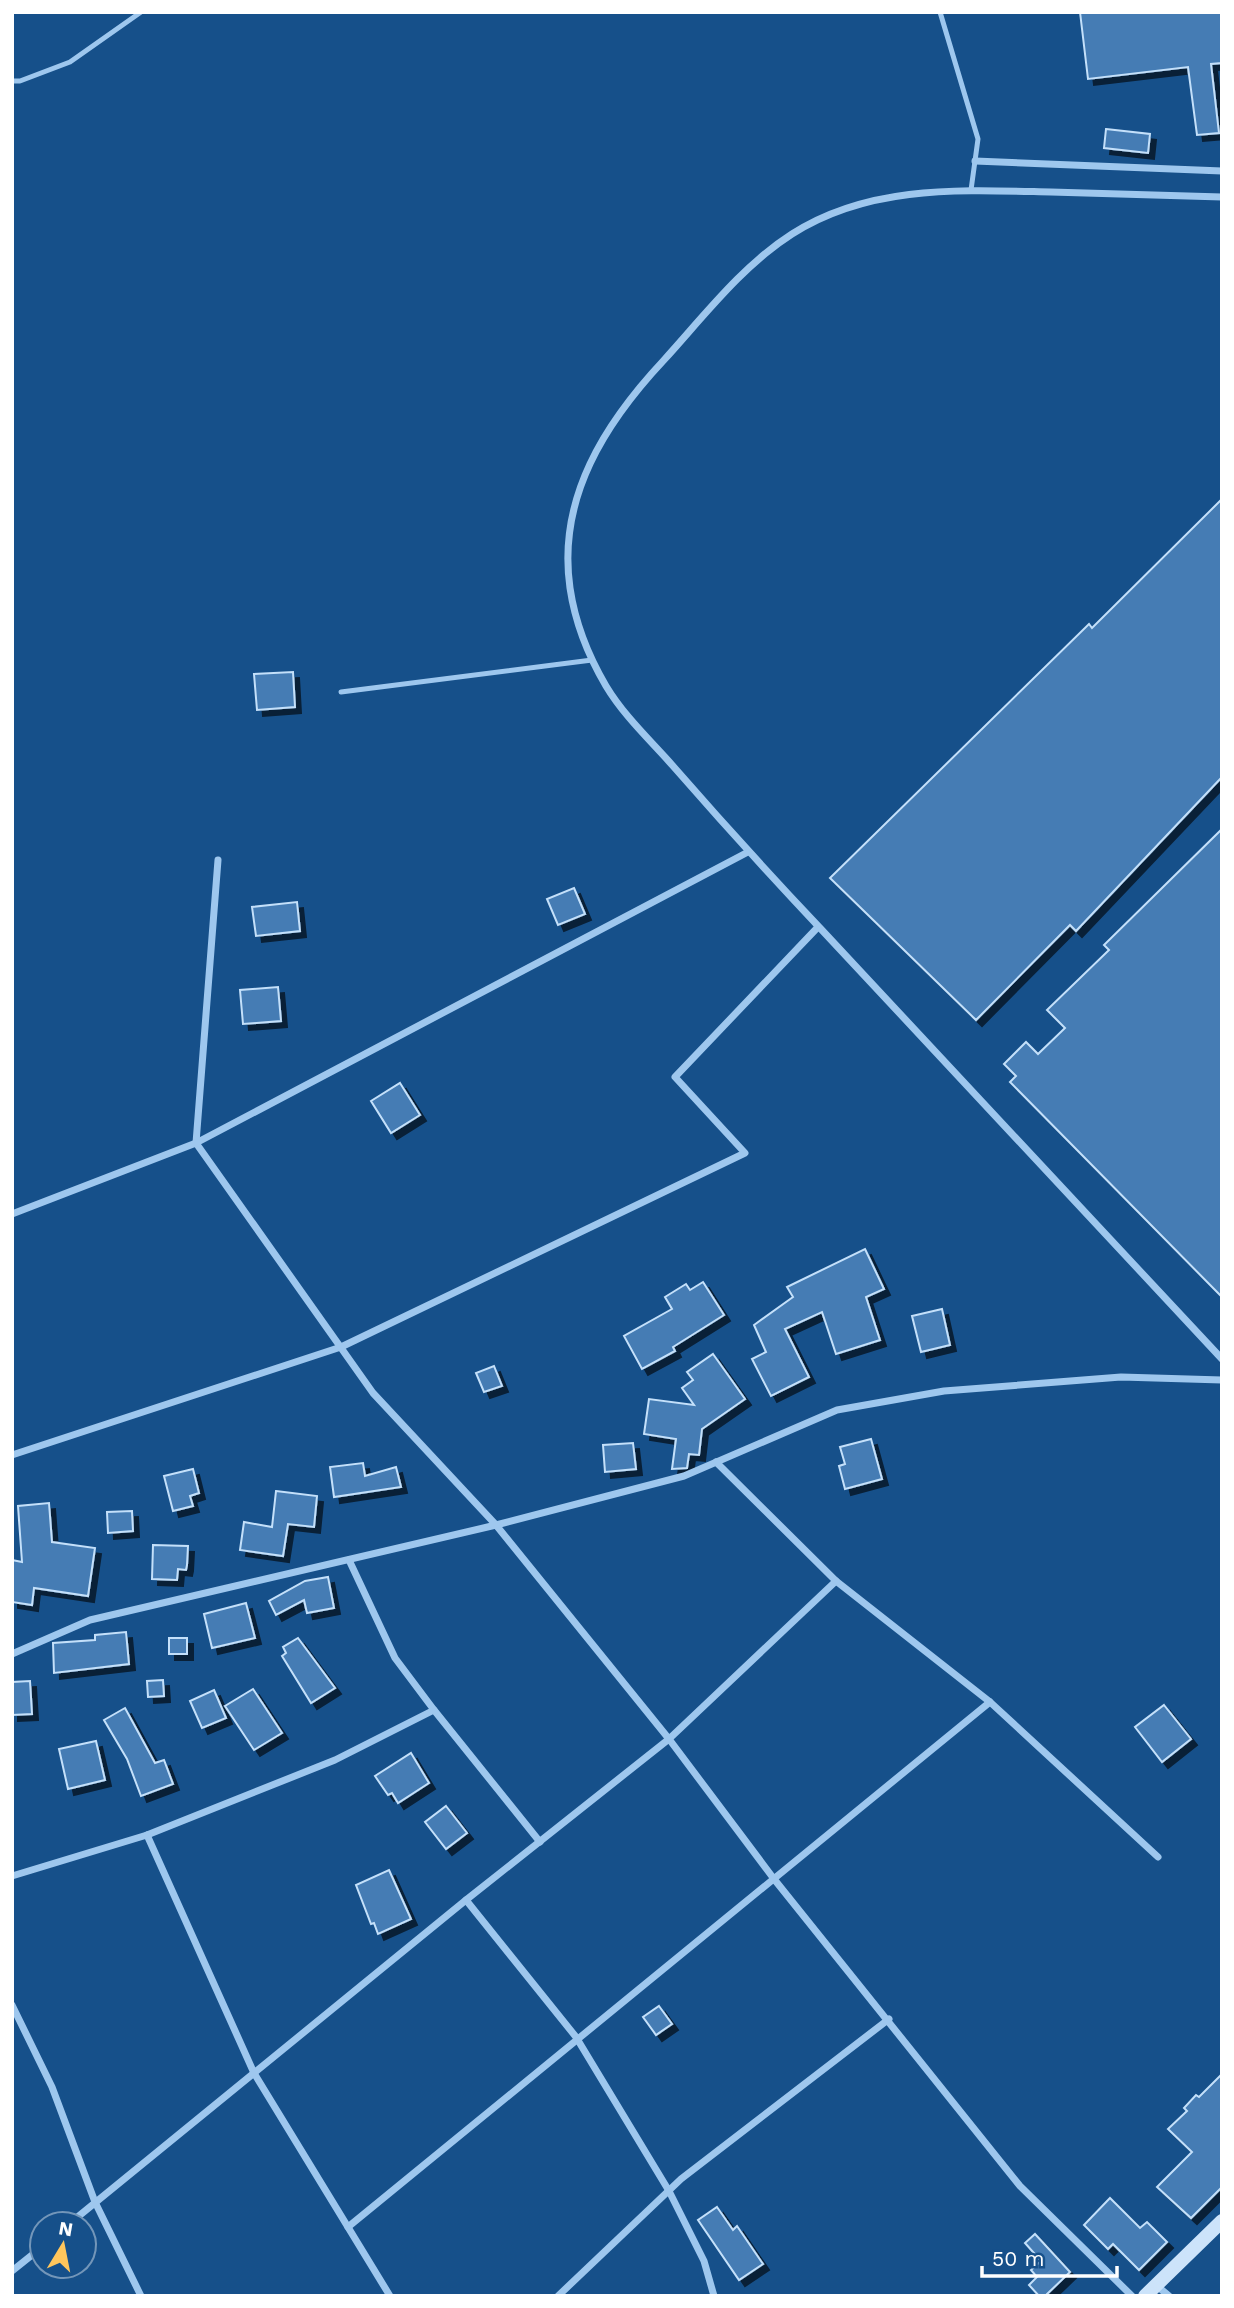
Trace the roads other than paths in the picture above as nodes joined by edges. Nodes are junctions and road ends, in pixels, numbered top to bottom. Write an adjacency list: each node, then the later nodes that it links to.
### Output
1 (141, 12): 3 (lane)
2 (940, 12): 4 (lane)
3 (12, 81)
4 (975, 161): 5 (street); 6 (lane)
5 (1222, 171)
6 (971, 190): 7 (street); 8 (street)
7 (1222, 197)
8 (592, 660): 9 (lane); 10 (street)
9 (341, 692)
10 (748, 852): 12 (street); 13 (street)
11 (218, 860): 13 (street)
12 (818, 927): 15 (street); 16 (street)
13 (196, 1143): 14 (street); 15 (street)
14 (12, 1214)
15 (341, 1347): 18 (street); 20 (street)
16 (1222, 1359)
17 (1222, 1380): 19 (street)
18 (12, 1455)
19 (716, 1462): 20 (street); 22 (street)
20 (496, 1525): 21 (street); 26 (street)
21 (349, 1560): 23 (street); 25 (street)
22 (836, 1581): 24 (street); 26 (street)
23 (12, 1654)
24 (990, 1702): 29 (street); 31 (street)
25 (434, 1710): 27 (street); 28 (street)
26 (669, 1740): 28 (street); 31 (street)
27 (147, 1835): 30 (street); 36 (street)
28 (540, 1842): 32 (street)
29 (1158, 1857)
30 (12, 1876)
31 (774, 1879): 34 (street); 35 (street)
32 (466, 1900): 35 (street); 36 (street)
33 (12, 2005): 38 (street)
34 (889, 2019): 37 (street); 49 (street)
35 (576, 2037): 37 (street); 41 (street)
36 (254, 2073): 38 (street); 41 (street)
37 (669, 2191): 47 (street); 48 (street)
38 (95, 2202): 39 (street); 45 (street)
39 (86, 2210)
40 (1222, 2221): 44 (street)
41 (348, 2227): 46 (street)
42 (28, 2259): 43 (street)
43 (12, 2272)
44 (1156, 2285): 50 (street); 51 (street)
45 (141, 2296)
46 (390, 2296)
47 (558, 2296)
48 (714, 2296)
49 (1132, 2296)
50 (1145, 2296)
51 (1170, 2296)

